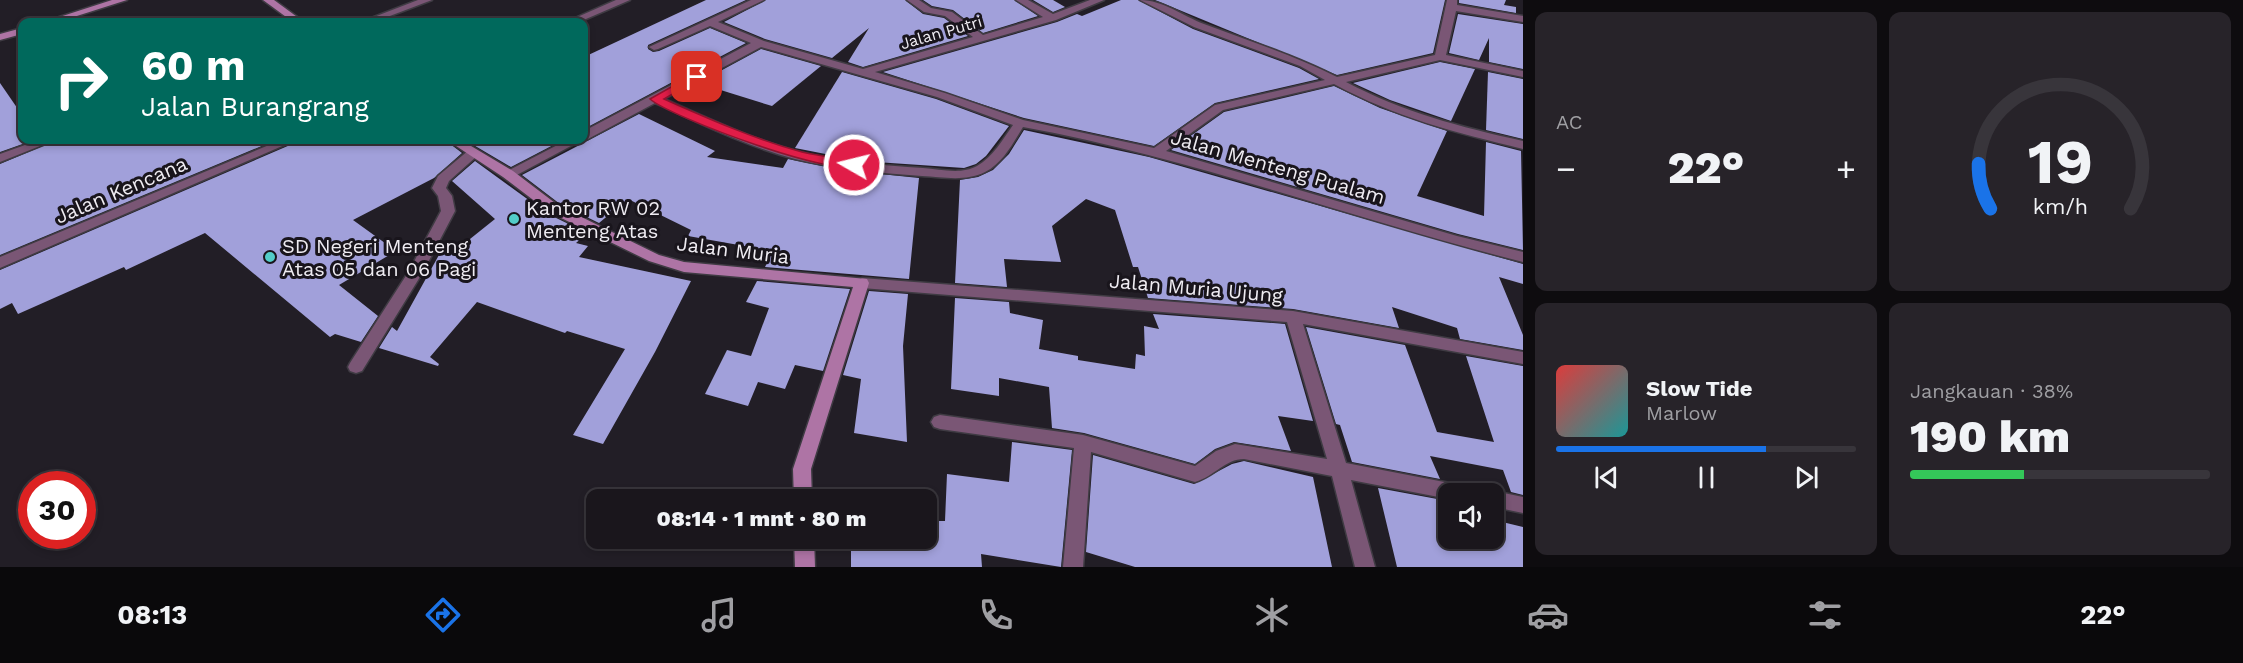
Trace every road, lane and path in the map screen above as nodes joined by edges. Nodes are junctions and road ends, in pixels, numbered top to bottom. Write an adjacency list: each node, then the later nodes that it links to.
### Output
1 (122, 0): 11 (street)
2 (268, 0): 12 (street)
3 (427, 0): 13 (street)
4 (625, 0): 14 (street)
5 (759, 0): 17 (street)
6 (912, 0): 20 (street)
7 (1021, 0): 15 (street)
8 (1099, 0): 15 (street, Jalan Putri)
9 (1145, 0): 26 (street)
10 (1452, 4): 16 (street); 23 (street)
11 (62, 18)
12 (293, 18)
13 (377, 18)
14 (581, 18)
15 (1052, 18): 20 (street, Jalan Putri)
16 (1523, 19)
17 (709, 22): 21 (street); 22 (street)
18 (18, 31): 19 (street)
19 (0, 37)
20 (981, 38): 24 (street, Jalan Putri)
21 (760, 43): 24 (street); 27 (street)
22 (654, 47)
23 (1440, 57): 25 (street); 26 (street)
24 (861, 73): 28 (street)
25 (1523, 74)
26 (1336, 80): 34 (street); 35 (street)
27 (655, 99): 28 (street); 29 (street)
28 (1020, 123): 35 (street, Jalan Menteng Pualam)
29 (588, 134)
30 (38, 144): 37 (street)
31 (280, 144): 40 (street, Jalan Kencana)
32 (459, 144): 36 (street, Jalan Muria)
33 (568, 144): 38 (street)
34 (1523, 145)
35 (1156, 152): 39 (street, Jalan Menteng Pualam)
36 (473, 153): 38 (street, Jalan Muria); 44 (street)
37 (0, 158)
38 (508, 174): 41 (street, Jalan Muria)
39 (1523, 257)
40 (0, 262)
41 (862, 283): 42 (street, Jalan Muria Ujung); 48 (street)
42 (1293, 316): 43 (street, Jalan Muria Ujung); 47 (street)
43 (1523, 358)
44 (356, 367)
45 (940, 422): 46 (street)
46 (1083, 442): 47 (street); 54 (street)
47 (1339, 469): 49 (street); 55 (street)
48 (803, 489)
49 (1438, 489)
50 (1504, 501): 51 (street)
51 (1523, 505)
52 (804, 549): 53 (street)
53 (805, 567)
54 (1073, 567)
55 (1365, 567)

